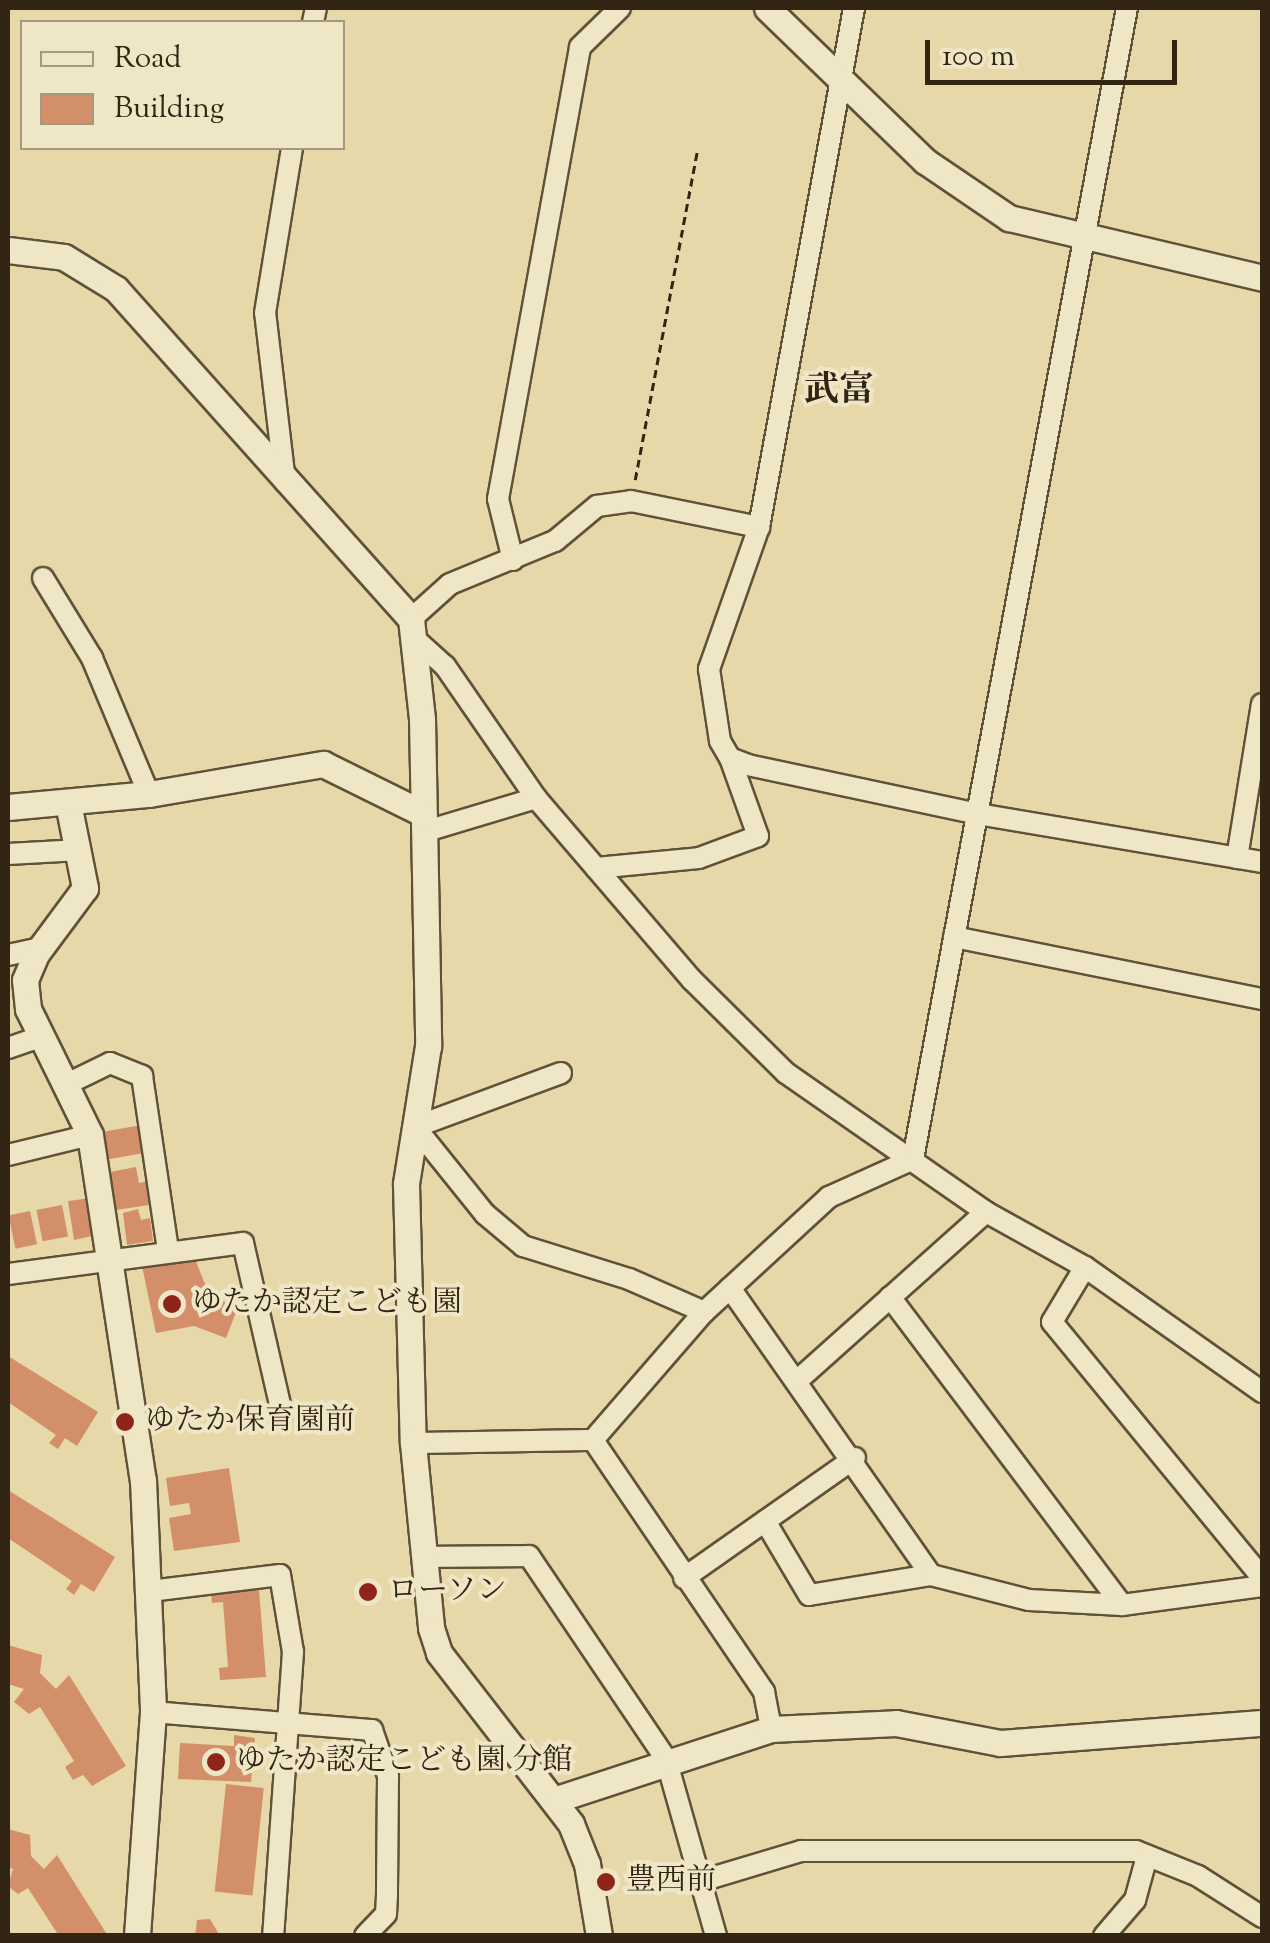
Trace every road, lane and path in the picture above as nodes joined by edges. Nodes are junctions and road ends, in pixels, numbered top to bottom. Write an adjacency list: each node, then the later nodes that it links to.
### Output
1 (620, 8): 14 (street)
2 (767, 8): 5 (street)
3 (854, 8): 5 (street)
4 (1127, 8): 8 (street)
5 (841, 78): 8 (street); 13 (street)
6 (292, 150): 11 (street)
7 (697, 152): 12 (path)
8 (1082, 240): 10 (street); 23 (street)
9 (8, 250): 11 (street)
10 (1262, 278)
11 (285, 485): 16 (street)
12 (631, 501): 13 (street); 14 (street)
13 (759, 527): 18 (street)
14 (513, 560): 16 (street)
15 (43, 578): 19 (street)
16 (414, 630): 20 (street); 24 (street)
17 (1262, 704): 27 (street)
18 (730, 758): 23 (street); 29 (street)
19 (149, 794): 21 (street); 24 (street)
20 (536, 798): 24 (street); 29 (street)
21 (68, 802): 22 (street); 25 (street)
22 (8, 807)
23 (978, 814): 27 (street); 30 (street)
24 (422, 822): 38 (street)
25 (80, 850): 26 (street); 31 (street)
26 (8, 854)
27 (1236, 858): 28 (street)
28 (1262, 862)
29 (596, 868): 41 (street)
30 (954, 937): 33 (street); 41 (street)
31 (40, 948): 32 (street); 34 (street)
32 (8, 955)
33 (1262, 999)
34 (42, 1036): 35 (street); 37 (street)
35 (8, 1048)
36 (561, 1073): 38 (street)
37 (67, 1084): 39 (street); 43 (street)
38 (415, 1127): 49 (street); 54 (street)
39 (90, 1135): 40 (street); 44 (street)
40 (8, 1155)
41 (913, 1159): 42 (street); 47 (street)
42 (986, 1212): 45 (street); 48 (street)
43 (168, 1249): 44 (street); 52 (street)
44 (111, 1258): 46 (street); 62 (street)
45 (1085, 1267): 51 (street); 60 (street)
46 (8, 1274)
47 (730, 1288): 49 (street); 50 (street)
48 (890, 1297): 50 (street); 63 (street)
49 (704, 1312): 53 (street)
50 (798, 1380): 55 (street)
51 (1262, 1392)
52 (282, 1413)
53 (593, 1440): 54 (street); 59 (street)
54 (414, 1443): 57 (street)
55 (856, 1458): 56 (street); 58 (street)
56 (765, 1522): 58 (street); 59 (street)
57 (424, 1557): 68 (street); 69 (street)
58 (930, 1574): 63 (street)
59 (684, 1578): 67 (street)
60 (1262, 1578)
61 (1262, 1586): 63 (street)
62 (150, 1591): 64 (street); 65 (street)
63 (1122, 1605)
64 (154, 1712): 65 (street); 73 (street)
65 (288, 1723): 74 (street); 75 (street)
66 (1262, 1723): 67 (street)
67 (771, 1729): 68 (street)
68 (666, 1760): 69 (street); 71 (street)
69 (554, 1800): 76 (street)
70 (1147, 1856): 71 (street); 72 (street); 78 (street)
71 (701, 1882): 77 (street)
72 (1262, 1917)
73 (136, 1936)
74 (272, 1936)
75 (366, 1936)
76 (598, 1936)
77 (716, 1936)
78 (1104, 1936)

